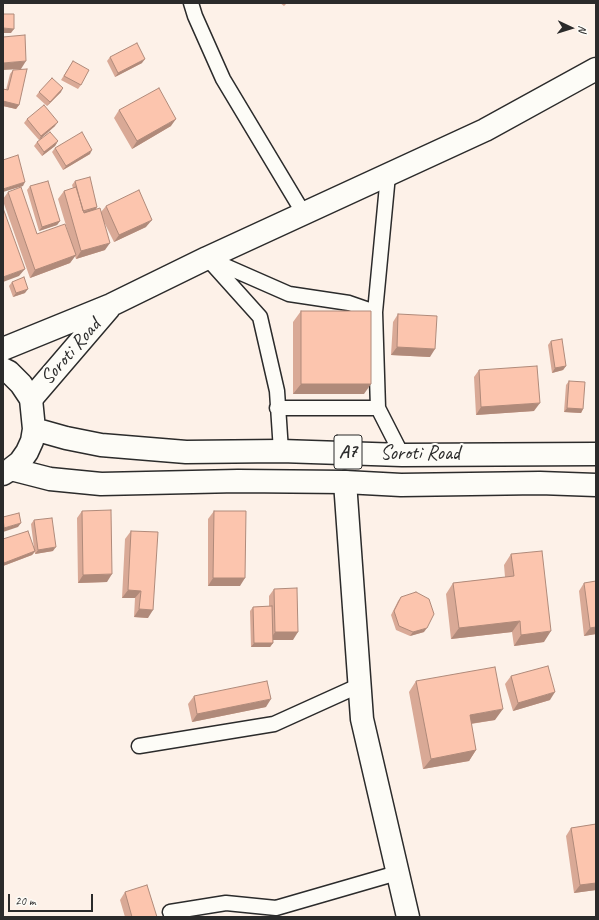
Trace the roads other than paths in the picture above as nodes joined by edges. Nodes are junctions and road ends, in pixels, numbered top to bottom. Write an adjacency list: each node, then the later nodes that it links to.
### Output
1 (191, 3): 4 (lane)
2 (596, 69): 3 (main road)
3 (388, 175): 4 (main road); 7 (lane)
4 (304, 214): 5 (main road)
5 (207, 258): 6 (main road); 7 (lane); 11 (lane)
6 (111, 305): 8 (main road); 10 (main road, Soroti Road)
7 (375, 312): 12 (lane)
8 (3, 348)
9 (3, 369): 10 (main road, A7)
10 (31, 399): 13 (main road, A7)
11 (277, 408): 12 (lane); 14 (lane)
12 (378, 408): 16 (lane)
13 (34, 429): 14 (main road, Soroti Road / A7); 17 (main road, A7)
14 (281, 451): 16 (main road, Soroti Road / A7)
15 (596, 454): 16 (main road, Soroti Road / A7)
16 (402, 455)
17 (7, 472): 18 (main road, Soroti Road / A7)
18 (345, 482): 19 (main road, Soroti Road / A7); 20 (main road)
19 (596, 485)
20 (358, 686): 21 (lane); 22 (main road)
21 (139, 746)
22 (397, 872): 23 (lane); 24 (main road)
23 (170, 912)
24 (408, 917)

